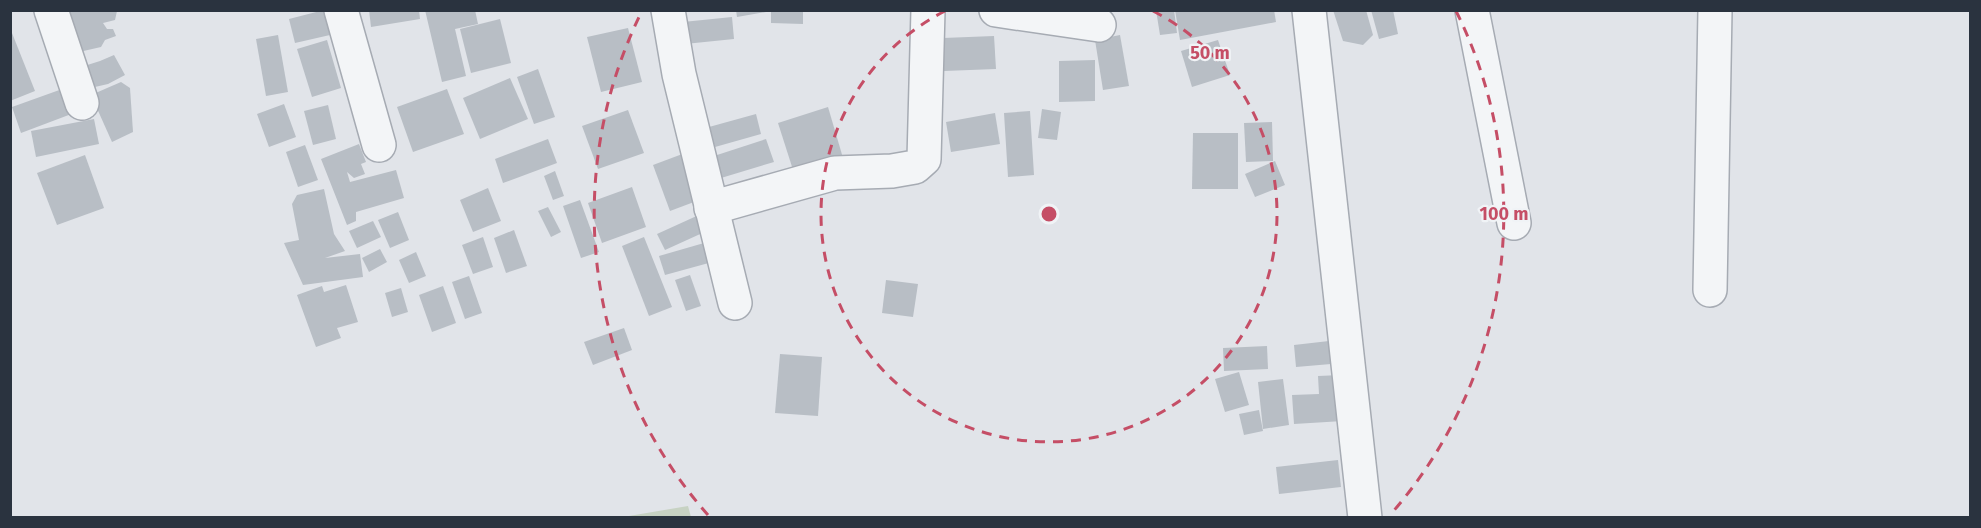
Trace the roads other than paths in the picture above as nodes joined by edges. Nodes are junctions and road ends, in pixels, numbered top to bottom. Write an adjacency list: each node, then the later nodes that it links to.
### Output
1 (51, 10): 10 (street)
2 (341, 10): 11 (street)
3 (668, 10): 12 (street)
4 (928, 10): 12 (street)
5 (996, 10): 9 (street)
6 (1309, 10): 16 (street)
7 (1472, 10): 13 (street)
8 (1715, 10): 14 (street)
9 (1099, 25)
10 (82, 103)
11 (379, 145)
12 (711, 208): 15 (street)
13 (1514, 223)
14 (1710, 290)
15 (735, 303)
16 (1365, 518)

